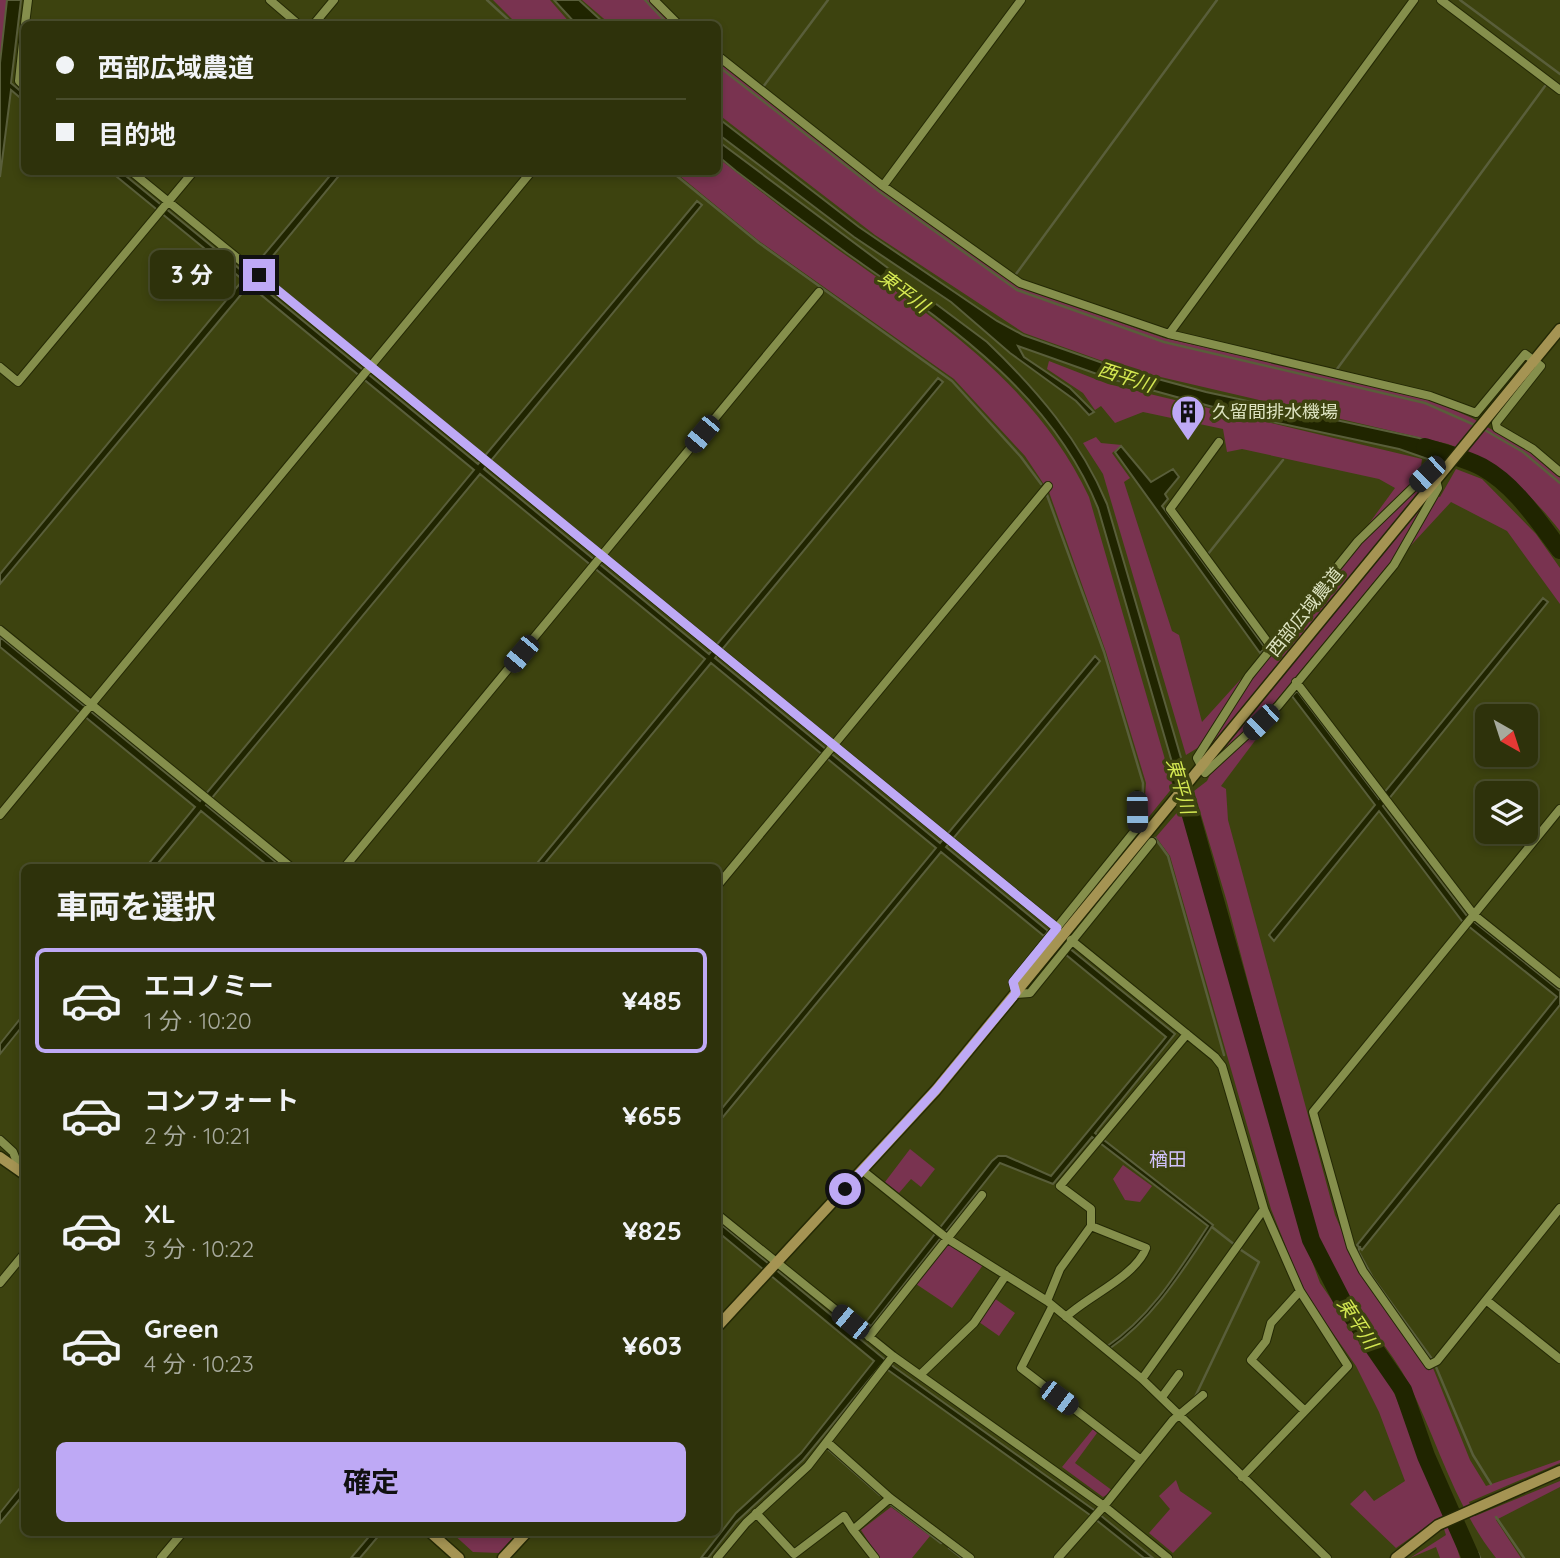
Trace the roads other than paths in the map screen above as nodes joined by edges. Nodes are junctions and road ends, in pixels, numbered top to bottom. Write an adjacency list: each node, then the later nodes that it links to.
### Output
1 (28, 0): 8 (street)
2 (270, 0): 9 (street)
3 (334, 0): 10 (street)
4 (654, 0): 11 (street)
5 (1021, 0): 19 (street)
6 (1413, 0): 23 (street)
7 (1441, 0): 15 (street)
8 (25, 21)
9 (294, 21)
10 (316, 21)
11 (675, 21)
12 (721, 58): 19 (street)
13 (21, 62): 14 (street)
14 (21, 83)
15 (1560, 90)
16 (135, 175): 20 (street)
17 (190, 175): 20 (street)
18 (529, 175): 26 (street)
19 (883, 186): 23 (street)
20 (167, 203): 25 (street); 26 (street)
21 (819, 292): 31 (street)
22 (1560, 329): 24 (street)
23 (1169, 334): 24 (street)
24 (1534, 361): 28 (street); 29 (street, 西部広域農道)
25 (0, 367)
26 (369, 369): 31 (street); 35 (street)
27 (1219, 442): 33 (street)
28 (1560, 472)
29 (1436, 480): 33 (street); 34 (street); 37 (street, 西部広域農道)
30 (1048, 486): 36 (street)
31 (600, 558): 36 (street); 43 (street)
32 (0, 630): 35 (street)
33 (1272, 648): 37 (street)
34 (1296, 682): 37 (street); 45 (street)
35 (91, 704): 40 (street); 42 (street)
36 (831, 748): 44 (street); 46 (street)
37 (1202, 766): 49 (street, 西部広域農道)
38 (1137, 795): 46 (street)
39 (1560, 809): 45 (street)
40 (0, 815)
41 (1152, 842): 47 (street)
42 (287, 864)
43 (347, 864)
44 (721, 881)
45 (1474, 915): 48 (street); 67 (street)
46 (1057, 928): 49 (street)
47 (1071, 940): 49 (street); 50 (street)
48 (1560, 984)
49 (1016, 993): 54 (street)
50 (1187, 1034): 58 (street); 60 (street)
51 (0, 1140): 53 (street)
52 (0, 1157): 55 (street)
53 (21, 1169)
54 (862, 1170): 61 (street); 63 (street)
55 (21, 1172)
56 (982, 1195): 61 (street)
57 (1560, 1208): 67 (street)
58 (1264, 1209): 66 (street); 76 (street)
59 (721, 1217): 63 (street)
60 (1091, 1226): 68 (street); 69 (street)
61 (946, 1238): 64 (street); 71 (street)
62 (21, 1258): 65 (street)
63 (776, 1262): 70 (street); 71 (street)
64 (1006, 1275): 68 (street); 75 (street)
65 (0, 1283)
66 (1300, 1291): 79 (street); 79 (street)
67 (1486, 1300): 73 (street)
68 (1050, 1304): 69 (street); 82 (street)
69 (1066, 1317): 76 (street)
70 (721, 1323)
71 (869, 1337): 72 (street)
72 (892, 1358): 75 (street); 81 (street)
73 (1560, 1359)
74 (1180, 1374): 78 (street)
75 (920, 1375): 86 (street)
76 (1142, 1379): 78 (street)
77 (1203, 1395): 80 (street)
78 (1162, 1397): 80 (street)
79 (1305, 1411): 84 (street)
80 (1182, 1415): 82 (street); 84 (street)
81 (827, 1442): 85 (street); 87 (street)
82 (1141, 1460): 86 (street)
83 (1560, 1471): 102 (street)
84 (1242, 1477): 101 (street)
85 (890, 1499): 88 (street); 98 (street)
86 (1102, 1508): 99 (street); 100 (street)
87 (756, 1513): 92 (street); 96 (street)
88 (853, 1530): 92 (street); 97 (street)
89 (179, 1536): 93 (street)
90 (435, 1536): 94 (street)
91 (523, 1536): 95 (street)
92 (796, 1556)
93 (161, 1558)
94 (459, 1558)
95 (503, 1558)
96 (717, 1558)
97 (875, 1558)
98 (970, 1558)
99 (1058, 1558)
100 (1168, 1558)
101 (1326, 1558)
102 (1396, 1558)

